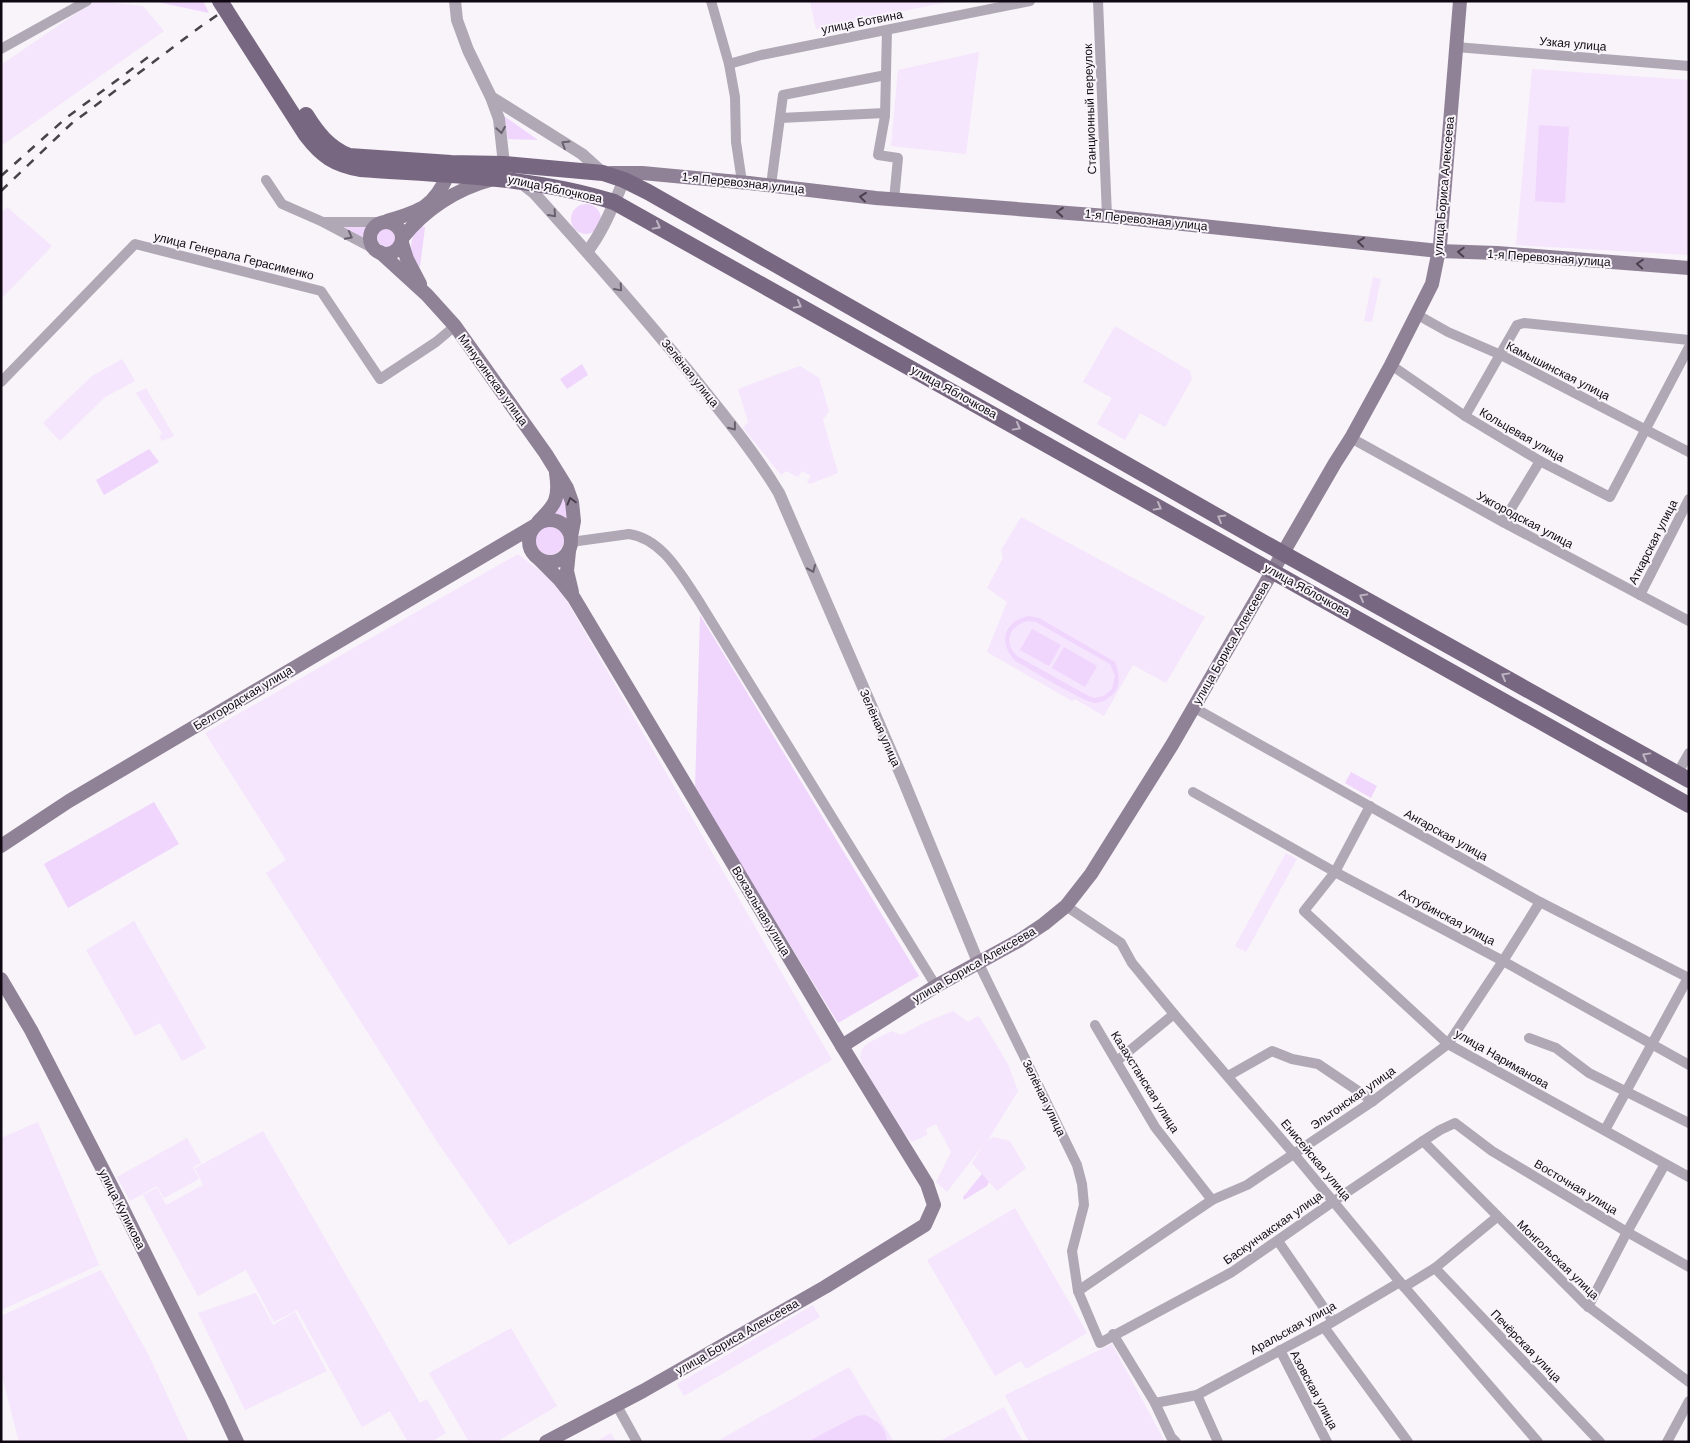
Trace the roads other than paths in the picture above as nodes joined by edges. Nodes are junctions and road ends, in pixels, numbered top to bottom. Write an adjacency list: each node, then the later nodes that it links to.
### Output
1 (87, 1): 12 (street)
2 (220, 1): 9 (main road, bridge)
3 (234, 1): 9 (main road)
4 (454, 1): 16 (street)
5 (712, 1): 13 (street)
6 (1030, 1): 10 (street, улица Ботвина)
7 (1098, 1): 31 (street, Станционный переулок)
8 (1460, 1): 11 (main road, улица Бориса Алексеева)
9 (240, 22): 19 (main road, улица Яблочкова); 21 (main road, улица Яблочкова)
10 (887, 30): 13 (street, улица Ботвина); 15 (street)
11 (1456, 47): 14 (street, Узкая улица); 36 (main road, улица Бориса Алексеева)
12 (1, 49)
13 (729, 64): 26 (street)
14 (1689, 66)
15 (886, 75): 17 (street); 18 (street)
16 (491, 97): 19 (street, one-way to 19); 20 (street, one-way to 16)
17 (886, 113): 18 (street); 29 (street)
18 (780, 118): 27 (street)
19 (502, 171): 20 (main road, улица Яблочкова); 22 (main road, улица Яблочкова); 24 (main road, улица Яблочкова); 34 (main road)
20 (603, 173): 25 (main road, улица Яблочкова); 26 (main road, 1-я Перевозная улица)
21 (430, 174): 22 (main road, улица Яблочкова); 28 (main road)
22 (448, 174): 28 (main road)
23 (266, 180): 32 (street)
24 (518, 180): 30 (main road, улица Яблочкова); 37 (street, Зелёная улица, one-way to 37)
25 (624, 180): 30 (street); 58 (main road, улица Яблочкова, one-way to 25)
26 (742, 182): 27 (main road, 1-я Перевозная улица)
27 (771, 186): 29 (main road, 1-я Перевозная улица, one-way to 27)
28 (437, 196): 33 (main road)
29 (894, 200): 31 (main road, 1-я Перевозная улица, one-way to 29)
30 (614, 202): 37 (street); 60 (main road, улица Яблочкова, one-way to 60)
31 (1107, 216): 36 (main road, 1-я Перевозная улица, one-way to 31)
32 (323, 222): 33 (street); 35 (street, one-way to 35)
33 (384, 222): 34 (main road); 35 (main road)
34 (402, 240): 35 (main road); 39 (main road, Минусинская улица)
35 (378, 251): 39 (main road, Минусинская улица)
36 (1439, 251): 38 (main road, 1-я Перевозная улица, one-way to 36); 40 (main road, улица Бориса Алексеева)
37 (587, 252): 75 (street, Зелёная улица, one-way to 75)
38 (1689, 268)
39 (427, 295): 41 (main road, Минусинская улица)
40 (1416, 314): 44 (street, Камышинская улица); 45 (main road, улица Бориса Алексеева)
41 (455, 326): 46 (street, улица Генерала Герасименко); 52 (main road, Минусинская улица)
42 (1689, 340): 44 (street, Кольцевая улица)
43 (1689, 347): 48 (street, Кольцевая улица)
44 (1501, 355): 47 (street, Кольцевая улица); 48 (street, Камышинская улица)
45 (1391, 365): 47 (street); 49 (main road, улица Бориса Алексеева)
46 (1, 382)
47 (1465, 416): 51 (street, Кольцевая улица)
48 (1645, 430): 50 (street, Камышинская улица); 51 (street, Кольцевая улица)
49 (1351, 438): 54 (street, Ужгородская улица); 58 (main road, улица Бориса Алексеева)
50 (1689, 452)
51 (1540, 461): 54 (street)
52 (556, 468): 55 (main road); 56 (main road, Минусинская улица, one-way to 52)
53 (1689, 499): 61 (street, Аткарская улица)
54 (1503, 522): 61 (street, Ужгородская улица)
55 (536, 525): 56 (main road); 57 (main road, Белгородская улица); 59 (main road)
56 (570, 543): 59 (main road); 62 (main road, Вокзальная улица); 78 (street)
57 (488, 553): 59 (main road, Белгородская улица); 70 (main road, Белгородская улица)
58 (1283, 553): 60 (main road, улица Бориса Алексеева); 66 (main road, улица Яблочкова, one-way to 58)
59 (537, 557): 62 (main road, Вокзальная улица)
60 (1273, 571): 64 (main road, улица Бориса Алексеева); 68 (main road, улица Яблочкова)
61 (1640, 596): 63 (street, Ужгородская улица)
62 (574, 598): 84 (main road, Вокзальная улица)
63 (1689, 621)
64 (1193, 707): 69 (street, Ангарская улица); 73 (main road, улица Бориса Алексеева)
65 (1689, 753): 66 (street)
66 (1683, 777)
67 (1193, 792): 71 (street, Ахтубинская улица)
68 (1689, 805)
69 (1370, 806): 71 (street); 72 (street, Ангарская улица)
70 (1, 846)
71 (1335, 872): 74 (street, Ахтубинская улица); 82 (street, улица Нариманова)
72 (1540, 902): 74 (street, Эльтонская улица); 76 (street, Ангарская улица)
73 (1066, 906): 75 (main road, улица Бориса Алексеева); 79 (street, Енисейская улица)
74 (1503, 961): 82 (street, Эльтонская улица); 83 (street, Ахтубинская улица)
75 (978, 962): 78 (main road, улица Бориса Алексеева); 106 (street, Зелёная улица)
76 (1689, 978): 83 (street)
77 (1, 980): 117 (main road, улица Куликова)
78 (936, 986): 84 (main road, улица Бориса Алексеева)
79 (1174, 1014): 85 (street); 87 (street, Енисейская улица)
80 (1094, 1025): 85 (street, Казахстанская улица)
81 (1529, 1038): 88 (street)
82 (1448, 1044): 89 (street, Эльтонская улица); 92 (street, улица Нариманова)
83 (1653, 1044): 86 (street, Ахтубинская улица); 88 (street)
84 (842, 1046): 100 (main road, Вокзальная улица)
85 (1117, 1061): 97 (street, Казахстанская улица)
86 (1689, 1065)
87 (1228, 1076): 89 (street); 94 (street, Енисейская улица)
88 (1627, 1091): 91 (street); 92 (street)
89 (1373, 1102): 94 (street, Эльтонская улица)
90 (1455, 1123): 93 (street, Баскунчакская улица); 101 (street, Восточная улица)
91 (1689, 1123)
92 (1605, 1130): 95 (street, улица Нариманова)
93 (1423, 1141): 98 (street, Баскунчакская улица); 99 (street, Монгольская улица)
94 (1294, 1154): 97 (street, Эльтонская улица); 98 (street, Енисейская улица)
95 (1665, 1164): 96 (street, улица Нариманова); 101 (street)
96 (1689, 1176)
97 (1212, 1200): 106 (street, Эльтонская улица)
98 (1334, 1201): 102 (street, Баскунчакская улица); 105 (street, Енисейская улица)
99 (1497, 1217): 104 (street, Аральская улица); 107 (street, Монгольская улица)
100 (925, 1225): 116 (main road, улица Бориса Алексеева)
101 (1627, 1232): 103 (street, Восточная улица); 107 (street)
102 (1278, 1241): 108 (street); 109 (street, Баскунчакская улица)
103 (1689, 1267)
104 (1435, 1268): 105 (street, Аральская улица); 125 (street, Печёрская улица)
105 (1402, 1285): 108 (street, Аральская улица); 124 (street, Енисейская улица)
106 (1078, 1291): 110 (street, Зелёная улица)
107 (1588, 1307): 112 (street, Монгольская улица)
108 (1329, 1324): 111 (street, Аральская улица); 123 (street)
109 (1113, 1334): 110 (street, Баскунчакская улица); 115 (street)
110 (1100, 1343)
111 (1280, 1350): 113 (street, Аральская улица); 122 (street, Азовская улица)
112 (1689, 1382)
113 (1197, 1395): 115 (street); 121 (street)
114 (1689, 1401): 126 (street)
115 (1155, 1403): 120 (street)
116 (616, 1404): 118 (main road, улица Бориса Алексеева); 119 (street)
117 (237, 1442)
118 (546, 1442)
119 (637, 1442)
120 (1176, 1442)
121 (1218, 1442)
122 (1327, 1442)
123 (1408, 1442)
124 (1538, 1442)
125 (1600, 1442)
126 (1667, 1442)

